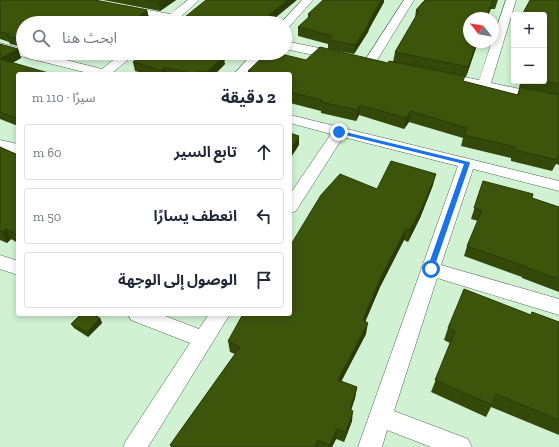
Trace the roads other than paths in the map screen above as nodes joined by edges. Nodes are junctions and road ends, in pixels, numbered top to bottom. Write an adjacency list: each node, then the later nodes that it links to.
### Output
1 (194, 0): 7 (street)
2 (308, 0): 8 (street)
3 (409, 0): 15 (street)
4 (511, 0): 21 (street)
5 (119, 8): 6 (street)
6 (150, 16)
7 (176, 16)
8 (292, 17)
9 (292, 46): 15 (street)
10 (0, 48): 11 (street)
11 (16, 52)
12 (49, 60): 17 (street)
13 (122, 60): 18 (street)
14 (253, 60): 19 (street)
15 (370, 62): 16 (street)
16 (385, 65)
17 (98, 72)
18 (108, 72)
19 (242, 72)
20 (446, 78): 21 (street)
21 (484, 86): 22 (street)
22 (559, 101)
23 (292, 120): 24 (street)
24 (339, 132): 27 (street); 29 (street)
25 (0, 144): 26 (street)
26 (16, 149)
27 (467, 163): 28 (street); 32 (street)
28 (559, 186)
29 (292, 204)
30 (0, 262): 31 (street)
31 (16, 267)
32 (431, 269): 33 (street); 37 (street)
33 (559, 307)
34 (143, 316): 36 (street)
35 (219, 316): 36 (street)
36 (203, 339): 38 (street)
37 (380, 416): 39 (street); 40 (street)
38 (134, 447)
39 (370, 447)
40 (460, 447)

